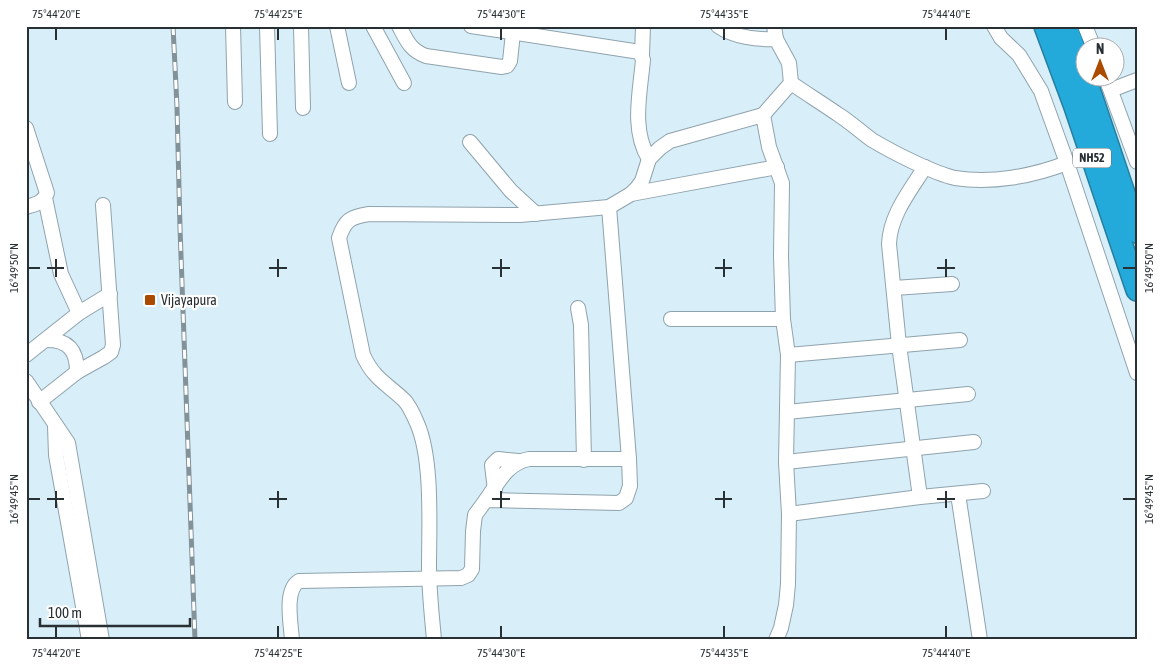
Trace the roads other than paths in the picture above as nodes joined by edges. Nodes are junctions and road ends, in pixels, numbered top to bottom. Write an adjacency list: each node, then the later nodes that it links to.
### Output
1 (233, 26): 22 (street)
2 (267, 26): 26 (street)
3 (301, 26): 23 (street)
4 (337, 26): 18 (street)
5 (373, 26): 19 (street)
6 (399, 26): 15 (street)
7 (471, 26): 15 (street)
8 (643, 26): 17 (street)
9 (718, 26): 14 (street)
10 (994, 26): 30 (street)
11 (1045, 26): 42 (highway, NH52)
12 (1066, 26): 39 (highway, NH52)
13 (1085, 26): 16 (street)
14 (775, 32): 20 (street)
15 (513, 33): 17 (street)
16 (1090, 38)
17 (642, 55): 28 (street)
18 (349, 83)
19 (404, 83)
20 (791, 83): 24 (street); 32 (street)
21 (1110, 88): 29 (street)
22 (234, 102)
23 (303, 108)
24 (763, 115): 28 (street); 31 (street)
25 (26, 128): 34 (street)
26 (270, 134)
27 (470, 142): 38 (street)
28 (649, 160): 33 (street)
29 (1137, 162)
30 (1068, 163): 32 (street); 54 (street)
31 (777, 167): 33 (street); 47 (street)
32 (925, 167): 41 (street)
33 (631, 194): 37 (street)
34 (45, 198): 36 (street); 45 (street)
35 (103, 205): 43 (street)
36 (26, 207)
37 (609, 207): 38 (street); 63 (street)
38 (536, 214): 71 (street)
39 (1137, 232)
40 (952, 284): 41 (street)
41 (894, 288): 50 (street)
42 (1137, 290)
43 (110, 294): 45 (street); 53 (street)
44 (578, 308): 64 (street)
45 (79, 313): 48 (street)
46 (671, 319): 47 (street)
47 (783, 319): 52 (street)
48 (47, 340): 51 (street); 53 (street)
49 (960, 340): 50 (street)
50 (899, 345): 52 (street); 57 (street)
51 (26, 355)
52 (788, 355): 59 (street)
53 (77, 372): 58 (street)
54 (1137, 373)
55 (26, 381): 58 (street)
56 (968, 394): 57 (street)
57 (906, 401): 59 (street); 62 (street)
58 (39, 402): 60 (street)
59 (787, 412): 65 (street)
60 (55, 426): 72 (street); 73 (street)
61 (974, 442): 62 (street)
62 (913, 449): 65 (street); 69 (street)
63 (628, 459): 64 (street); 68 (street)
64 (584, 460): 68 (street)
65 (786, 462): 70 (street)
66 (984, 491): 67 (street)
67 (958, 494): 69 (street); 77 (street)
68 (494, 496): 71 (street)
69 (920, 497): 70 (street)
70 (789, 514): 76 (street)
71 (429, 577): 74 (street); 75 (street)
72 (89, 640)
73 (102, 640)
74 (292, 640)
75 (434, 640)
76 (776, 640)
77 (980, 640)

